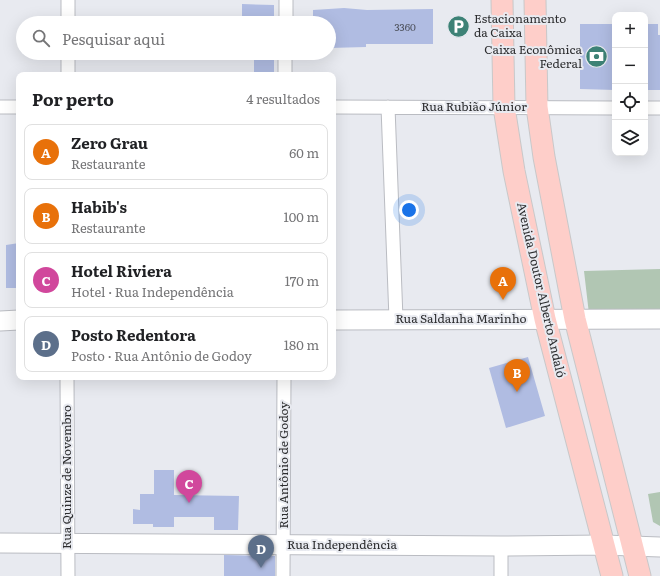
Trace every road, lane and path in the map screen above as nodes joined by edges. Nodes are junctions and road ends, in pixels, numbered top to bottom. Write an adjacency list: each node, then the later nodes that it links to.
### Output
1 (68, 0): 5 (street)
2 (286, 0): 6 (street)
3 (502, 0): 15 (main road, Avenida Doutor Alberto Andaló)
4 (535, 0): 16 (main road)
5 (68, 16)
6 (286, 16)
7 (68, 60): 9 (street)
8 (285, 60): 10 (street)
9 (68, 72)
10 (285, 72)
11 (0, 107): 12 (street)
12 (16, 107)
13 (336, 107): 14 (street, Rua Rubião Júnior)
14 (388, 107): 15 (street, Rua Rubião Júnior); 20 (street)
15 (504, 107): 16 (street, Rua Rubião Júnior); 21 (main road, Avenida Doutor Alberto Andaló)
16 (537, 107): 17 (street, Rua Rubião Júnior); 22 (main road)
17 (612, 108)
18 (648, 108): 19 (street)
19 (660, 108)
20 (396, 319): 21 (street, Rua Saldanha Marinho); 25 (street, Rua Saldanha Marinho)
21 (545, 319): 22 (street, Rua Saldanha Marinho); 32 (main road, Avenida Doutor Alberto Andaló)
22 (575, 319): 23 (street, Rua Saldanha Marinho); 34 (main road)
23 (660, 319)
24 (16, 320): 26 (street)
25 (336, 320)
26 (0, 321)
27 (67, 380): 30 (street, Rua Quinze de Novembro)
28 (284, 380): 31 (street, Rua Antônio de Godoy)
29 (0, 543): 30 (street, Rua Independência)
30 (68, 543): 31 (street, Rua Independência); 36 (street, Rua Quinze de Novembro)
31 (284, 544): 33 (street, Rua Independência); 37 (street, Rua Antônio de Godoy)
32 (604, 545): 33 (street, Rua Independência); 34 (street, Rua Independência); 39 (main road, Avenida Doutor Alberto Andaló)
33 (501, 546): 38 (street)
34 (632, 547): 35 (street, Rua Independência); 40 (main road)
35 (660, 547)
36 (68, 576)
37 (284, 576)
38 (501, 576)
39 (612, 576)
40 (640, 576)

